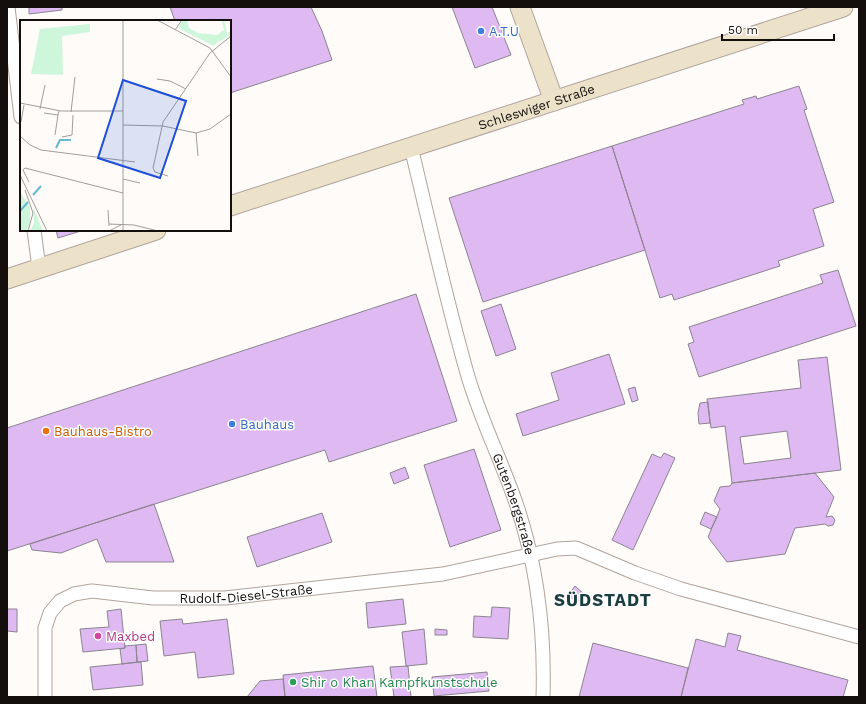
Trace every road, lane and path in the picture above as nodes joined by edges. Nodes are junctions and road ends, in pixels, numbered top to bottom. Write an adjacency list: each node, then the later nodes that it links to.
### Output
1 (8, 7): 5 (street)
2 (520, 7): 4 (main road)
3 (843, 7): 4 (main road, Schleswiger Straße)
4 (554, 101): 6 (main road, Schleswiger Straße)
5 (20, 109)
6 (411, 147): 7 (main road, Schleswiger Straße); 12 (street, Gutenbergstraße)
7 (231, 206)
8 (34, 231): 10 (street)
9 (153, 231): 10 (main road)
10 (39, 268): 11 (main road)
11 (7, 279)
12 (532, 555): 13 (street, Gutenbergstraße); 14 (street, Rudolf-Diesel-Straße); 15 (street)
13 (859, 637)
14 (46, 697)
15 (543, 697)

